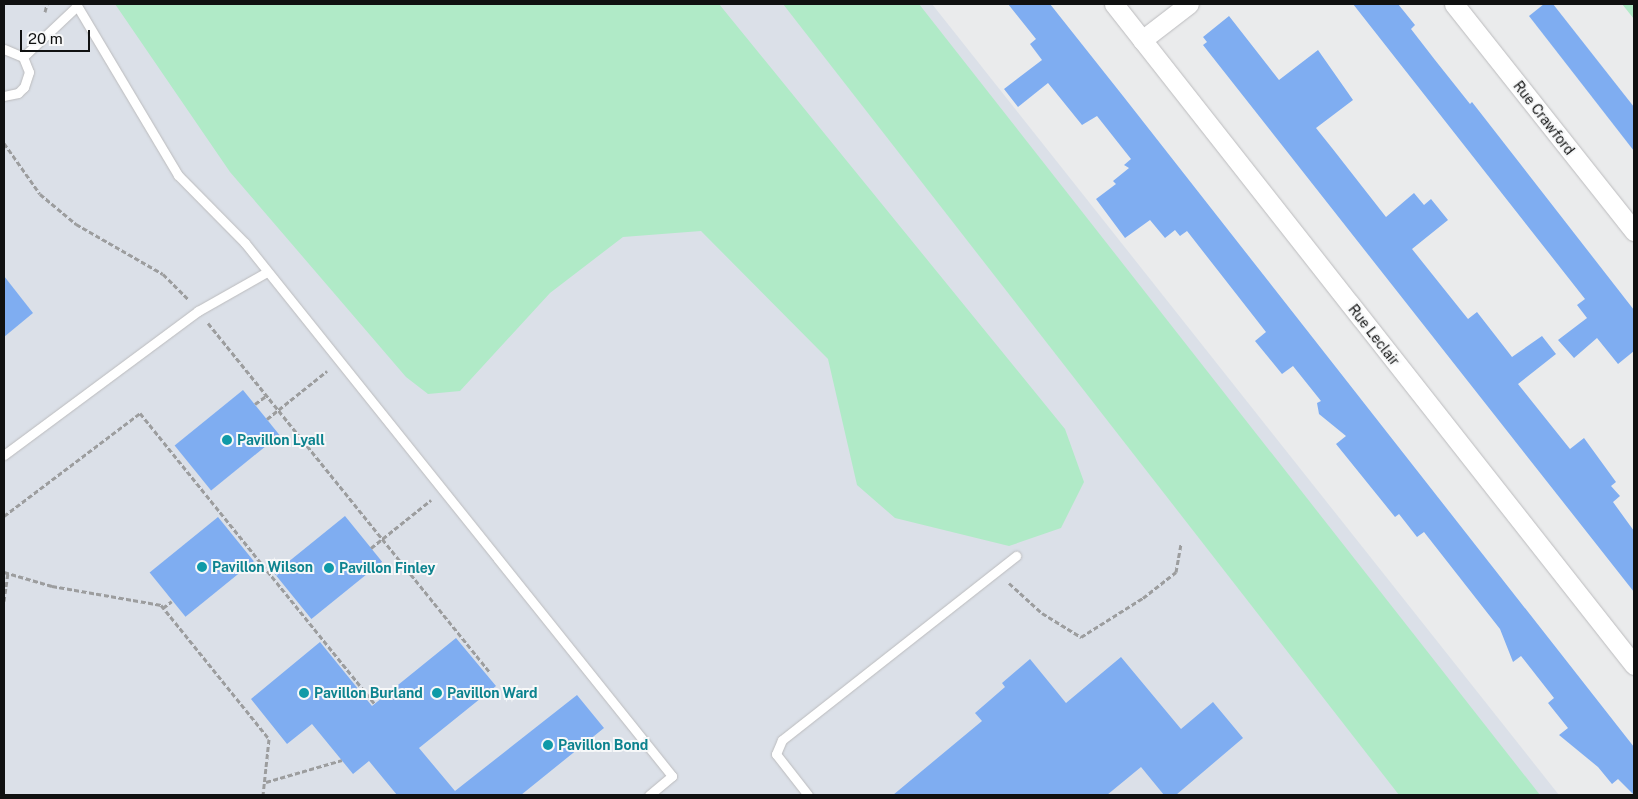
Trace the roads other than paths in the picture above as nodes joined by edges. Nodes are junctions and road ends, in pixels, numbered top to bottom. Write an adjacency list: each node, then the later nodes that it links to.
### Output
1 (1114, 4): 5 (street, Rue Leclair)
2 (1189, 4): 5 (street)
3 (1454, 4): 9 (street, Rue Crawford)
4 (77, 5): 7 (lane); 10 (lane)
5 (1142, 40): 13 (street, Rue Leclair)
6 (4, 49): 7 (lane)
7 (23, 57): 8 (lane)
8 (4, 96)
9 (1634, 232)
10 (267, 272): 11 (lane); 14 (lane)
11 (4, 455)
12 (1016, 556): 15 (lane)
13 (1634, 665)
14 (649, 795)
15 (808, 795)

